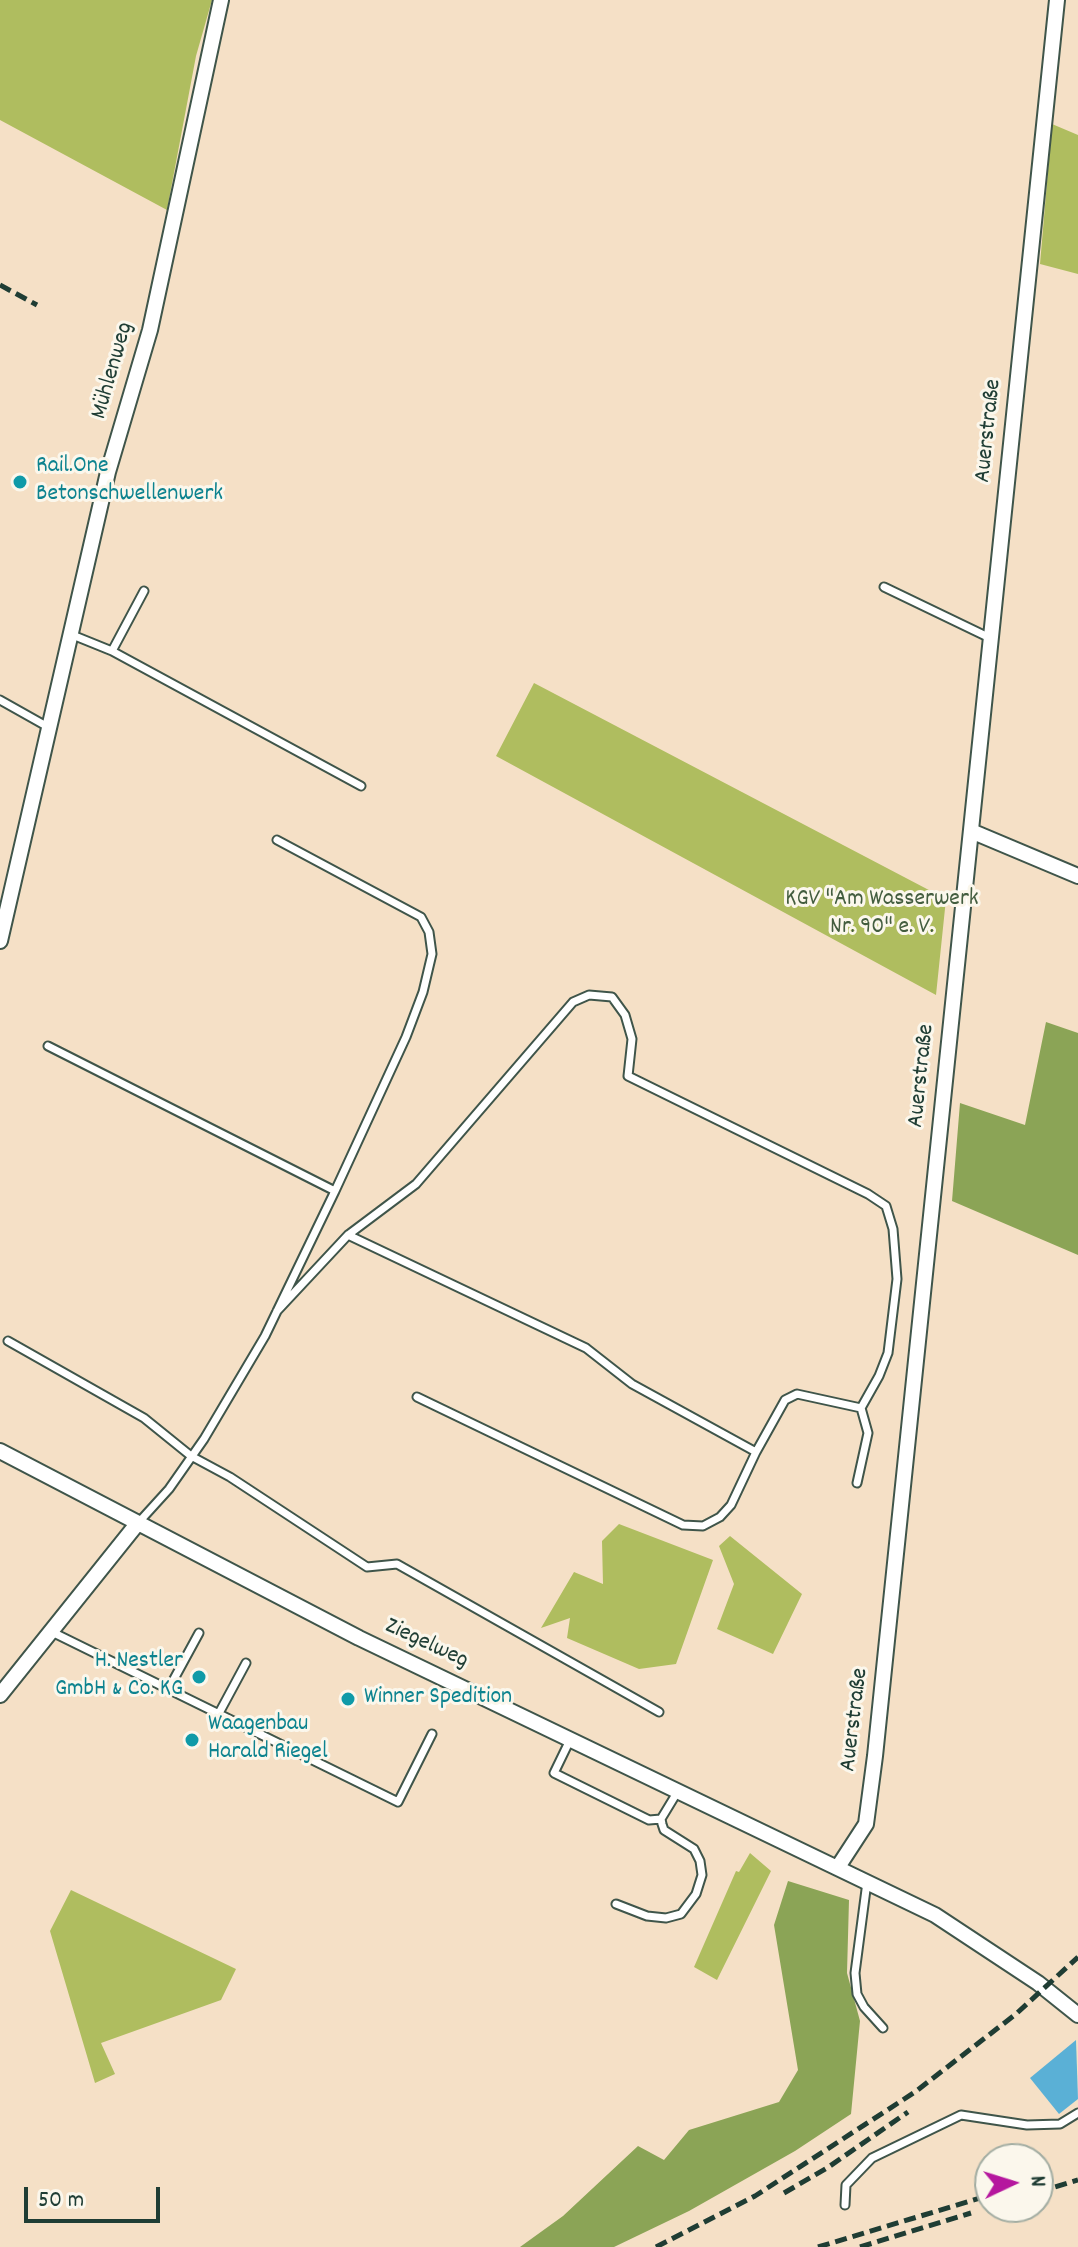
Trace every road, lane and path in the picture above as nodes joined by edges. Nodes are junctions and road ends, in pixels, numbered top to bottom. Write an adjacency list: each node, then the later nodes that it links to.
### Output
1 (221, 0): 5 (street, Mühlenweg)
2 (1057, 0): 6 (street, Auerstraße)
3 (884, 587): 6 (lane)
4 (144, 591): 7 (lane)
5 (70, 634): 7 (lane); 9 (street, Mühlenweg)
6 (990, 638): 11 (street, Auerstraße)
7 (112, 651): 10 (lane)
8 (0, 700): 9 (lane)
9 (48, 727): 14 (street, Mühlenweg)
10 (361, 786)
11 (971, 831): 13 (street); 38 (street, Auerstraße)
12 (277, 840): 16 (lane)
13 (1078, 876)
14 (0, 941)
15 (48, 1046): 16 (lane)
16 (335, 1191): 18 (lane)
17 (348, 1235): 18 (lane); 21 (lane); 23 (lane)
18 (277, 1311): 24 (lane)
19 (8, 1341): 24 (lane)
20 (417, 1397): 23 (lane)
21 (861, 1408): 23 (lane); 25 (lane)
22 (0, 1451): 26 (street, Ziegelweg)
23 (756, 1452)
24 (191, 1456): 26 (lane); 32 (lane)
25 (857, 1483)
26 (137, 1524): 27 (street); 35 (street, Ziegelweg)
27 (49, 1631): 30 (lane); 31 (street)
28 (199, 1633): 30 (lane)
29 (246, 1663): 33 (lane)
30 (168, 1690): 33 (lane)
31 (0, 1695)
32 (659, 1712)
33 (218, 1715): 34 (lane)
34 (432, 1734)
35 (571, 1738): 36 (street, Ziegelweg); 37 (lane)
36 (678, 1791): 37 (lane); 38 (street, Ziegelweg)
37 (661, 1819): 40 (lane)
38 (838, 1867): 39 (street)
39 (867, 1882): 41 (street); 42 (lane)
40 (616, 1904)
41 (1078, 2015)
42 (883, 2028)
43 (1078, 2113): 44 (lane)
44 (845, 2205)

